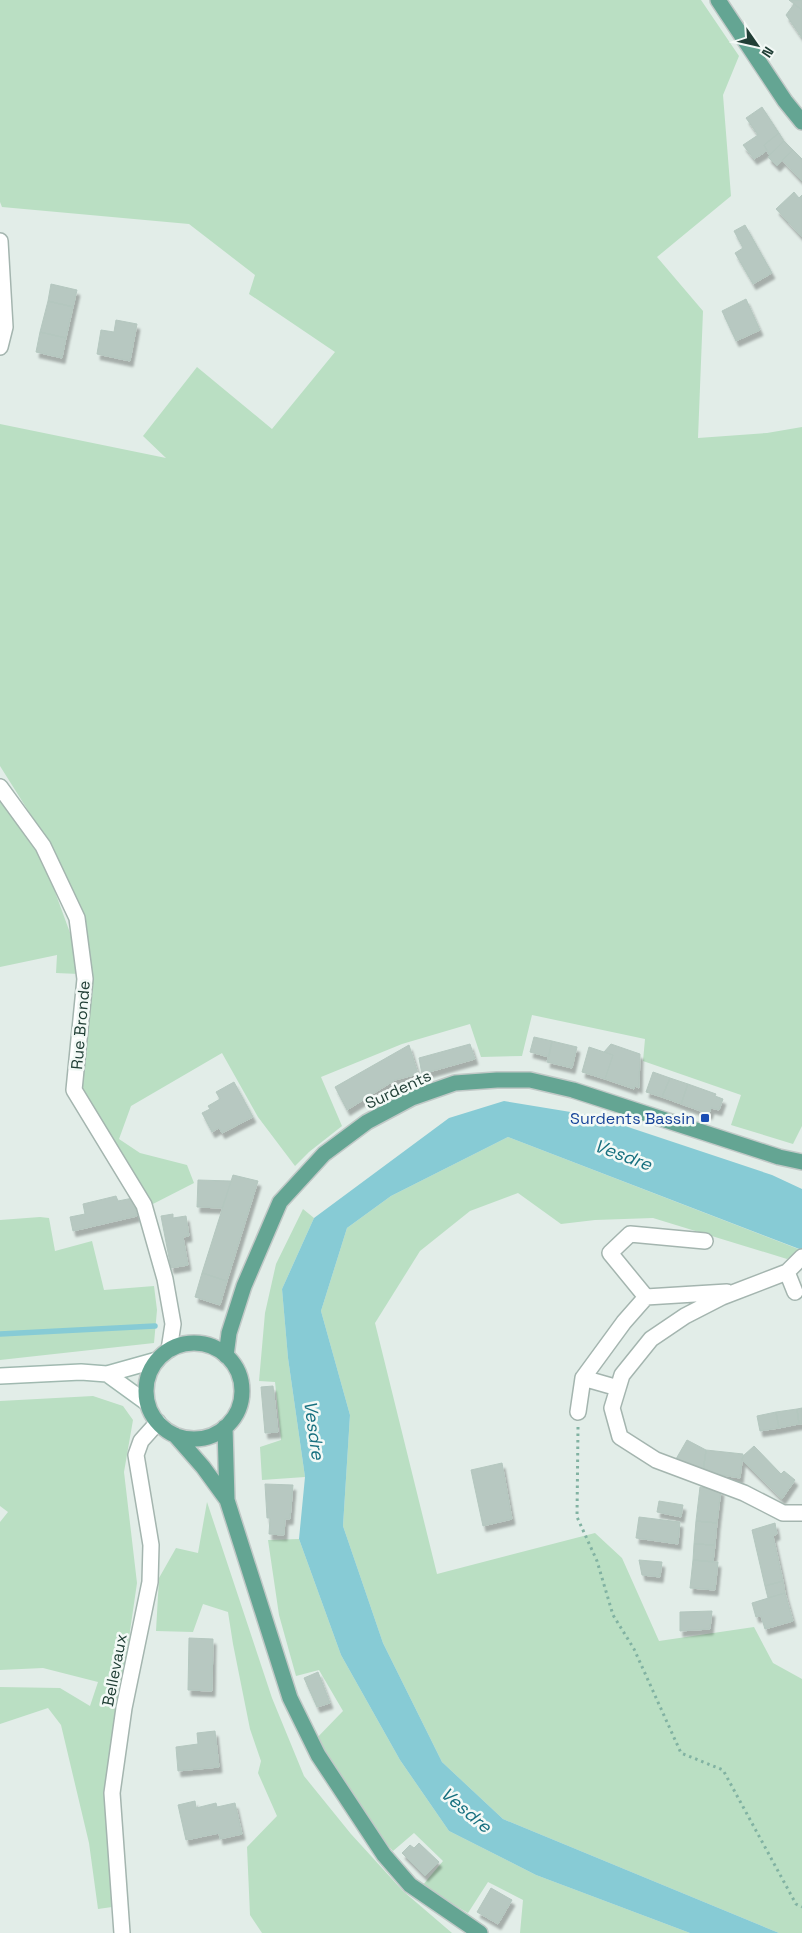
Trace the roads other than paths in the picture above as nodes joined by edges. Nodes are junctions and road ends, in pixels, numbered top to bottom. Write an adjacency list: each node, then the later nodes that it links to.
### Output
1 (718, 0): 2 (main road)
2 (802, 122)
3 (0, 241): 4 (street)
4 (0, 347)
5 (0, 787): 13 (street, Rue Bronde)
6 (802, 1162): 14 (main road, Surdents)
7 (705, 1241): 12 (street)
8 (802, 1258): 9 (street)
9 (787, 1272): 10 (street); 11 (street)
10 (736, 1292): 12 (street); 18 (street)
11 (795, 1292)
12 (646, 1297): 17 (street)
13 (163, 1355): 14 (main road); 15 (street); 19 (main road)
14 (226, 1356): 22 (main road)
15 (107, 1374): 16 (street); 19 (street)
16 (0, 1376)
17 (584, 1378): 18 (street); 20 (street)
18 (618, 1388): 25 (street)
19 (147, 1403): 21 (main road)
20 (578, 1412)
21 (158, 1422): 23 (main road); 26 (street, Bellevaux)
22 (225, 1427): 23 (main road); 24 (main road)
23 (175, 1435): 24 (main road)
24 (227, 1500): 27 (main road)
25 (802, 1512)
26 (122, 1933)
27 (480, 1933)

